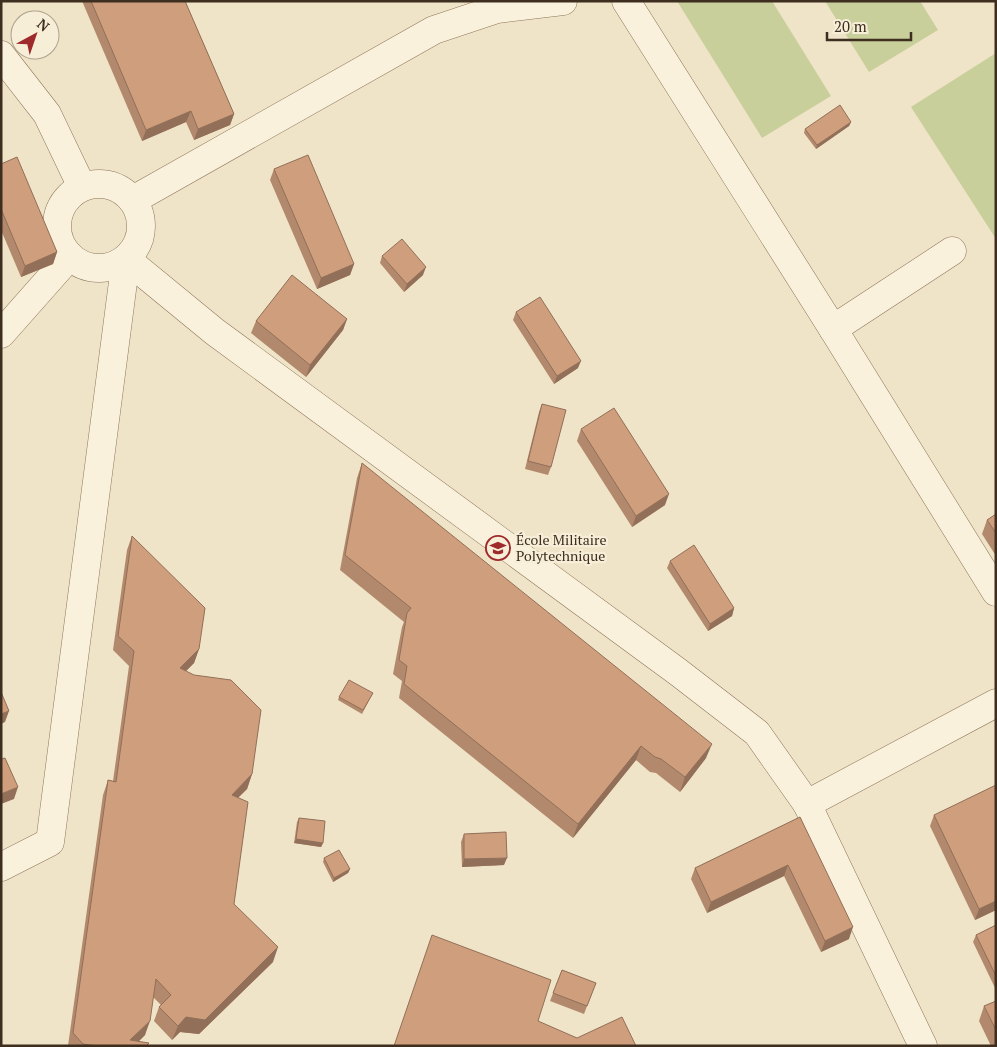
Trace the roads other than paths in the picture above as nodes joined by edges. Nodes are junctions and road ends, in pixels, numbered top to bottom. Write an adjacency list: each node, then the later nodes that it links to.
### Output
1 (563, 1): 5 (street)
2 (626, 1): 9 (street)
3 (1, 55): 4 (street)
4 (82, 187): 5 (street); 7 (street)
5 (133, 200): 8 (street)
6 (952, 250): 9 (street)
7 (70, 256): 8 (street); 10 (street)
8 (126, 259): 13 (street); 14 (street)
9 (833, 329): 11 (street)
10 (1, 334)
11 (996, 592)
12 (996, 703): 13 (street)
13 (807, 804): 15 (street)
14 (1, 867)
15 (923, 1046)

